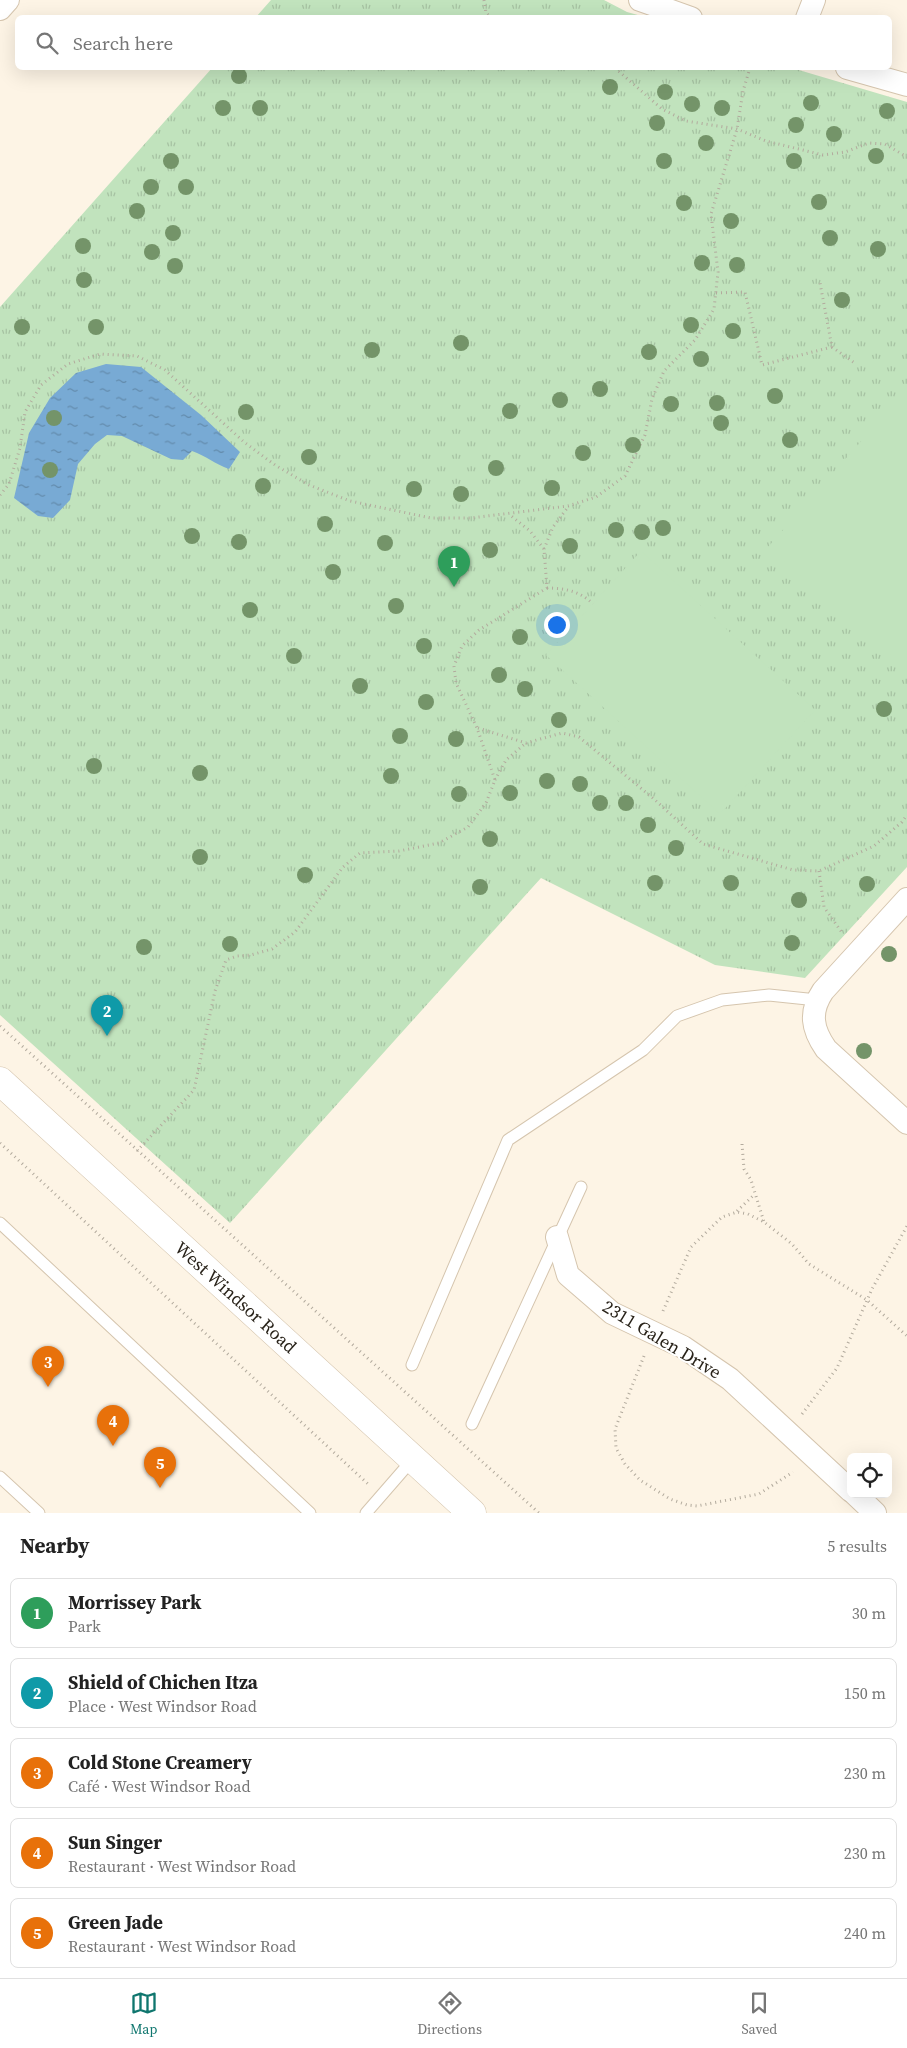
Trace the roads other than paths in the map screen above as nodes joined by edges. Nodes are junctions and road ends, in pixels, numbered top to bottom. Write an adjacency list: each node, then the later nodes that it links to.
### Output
1 (8, 0): 4 (street)
2 (640, 0): 5 (street)
3 (814, 0): 6 (street)
4 (0, 9)
5 (682, 15)
6 (808, 15)
7 (854, 70): 8 (street)
8 (907, 85)
9 (907, 899): 10 (street)
10 (817, 1000): 12 (street); 16 (lane)
11 (0, 1081): 18 (main road, West Windsor Road)
12 (907, 1123)
13 (581, 1187): 15 (lane)
14 (1, 1226): 23 (lane)
15 (557, 1237): 17 (lane); 20 (street, 2311 Galen Drive)
16 (412, 1365)
17 (472, 1424)
18 (413, 1459): 24 (lane); 25 (main road, West Windsor Road)
19 (0, 1478): 22 (lane)
20 (847, 1487)
21 (859, 1498): 26 (street)
22 (39, 1513)
23 (310, 1513)
24 (366, 1513)
25 (472, 1513)
26 (875, 1513)

